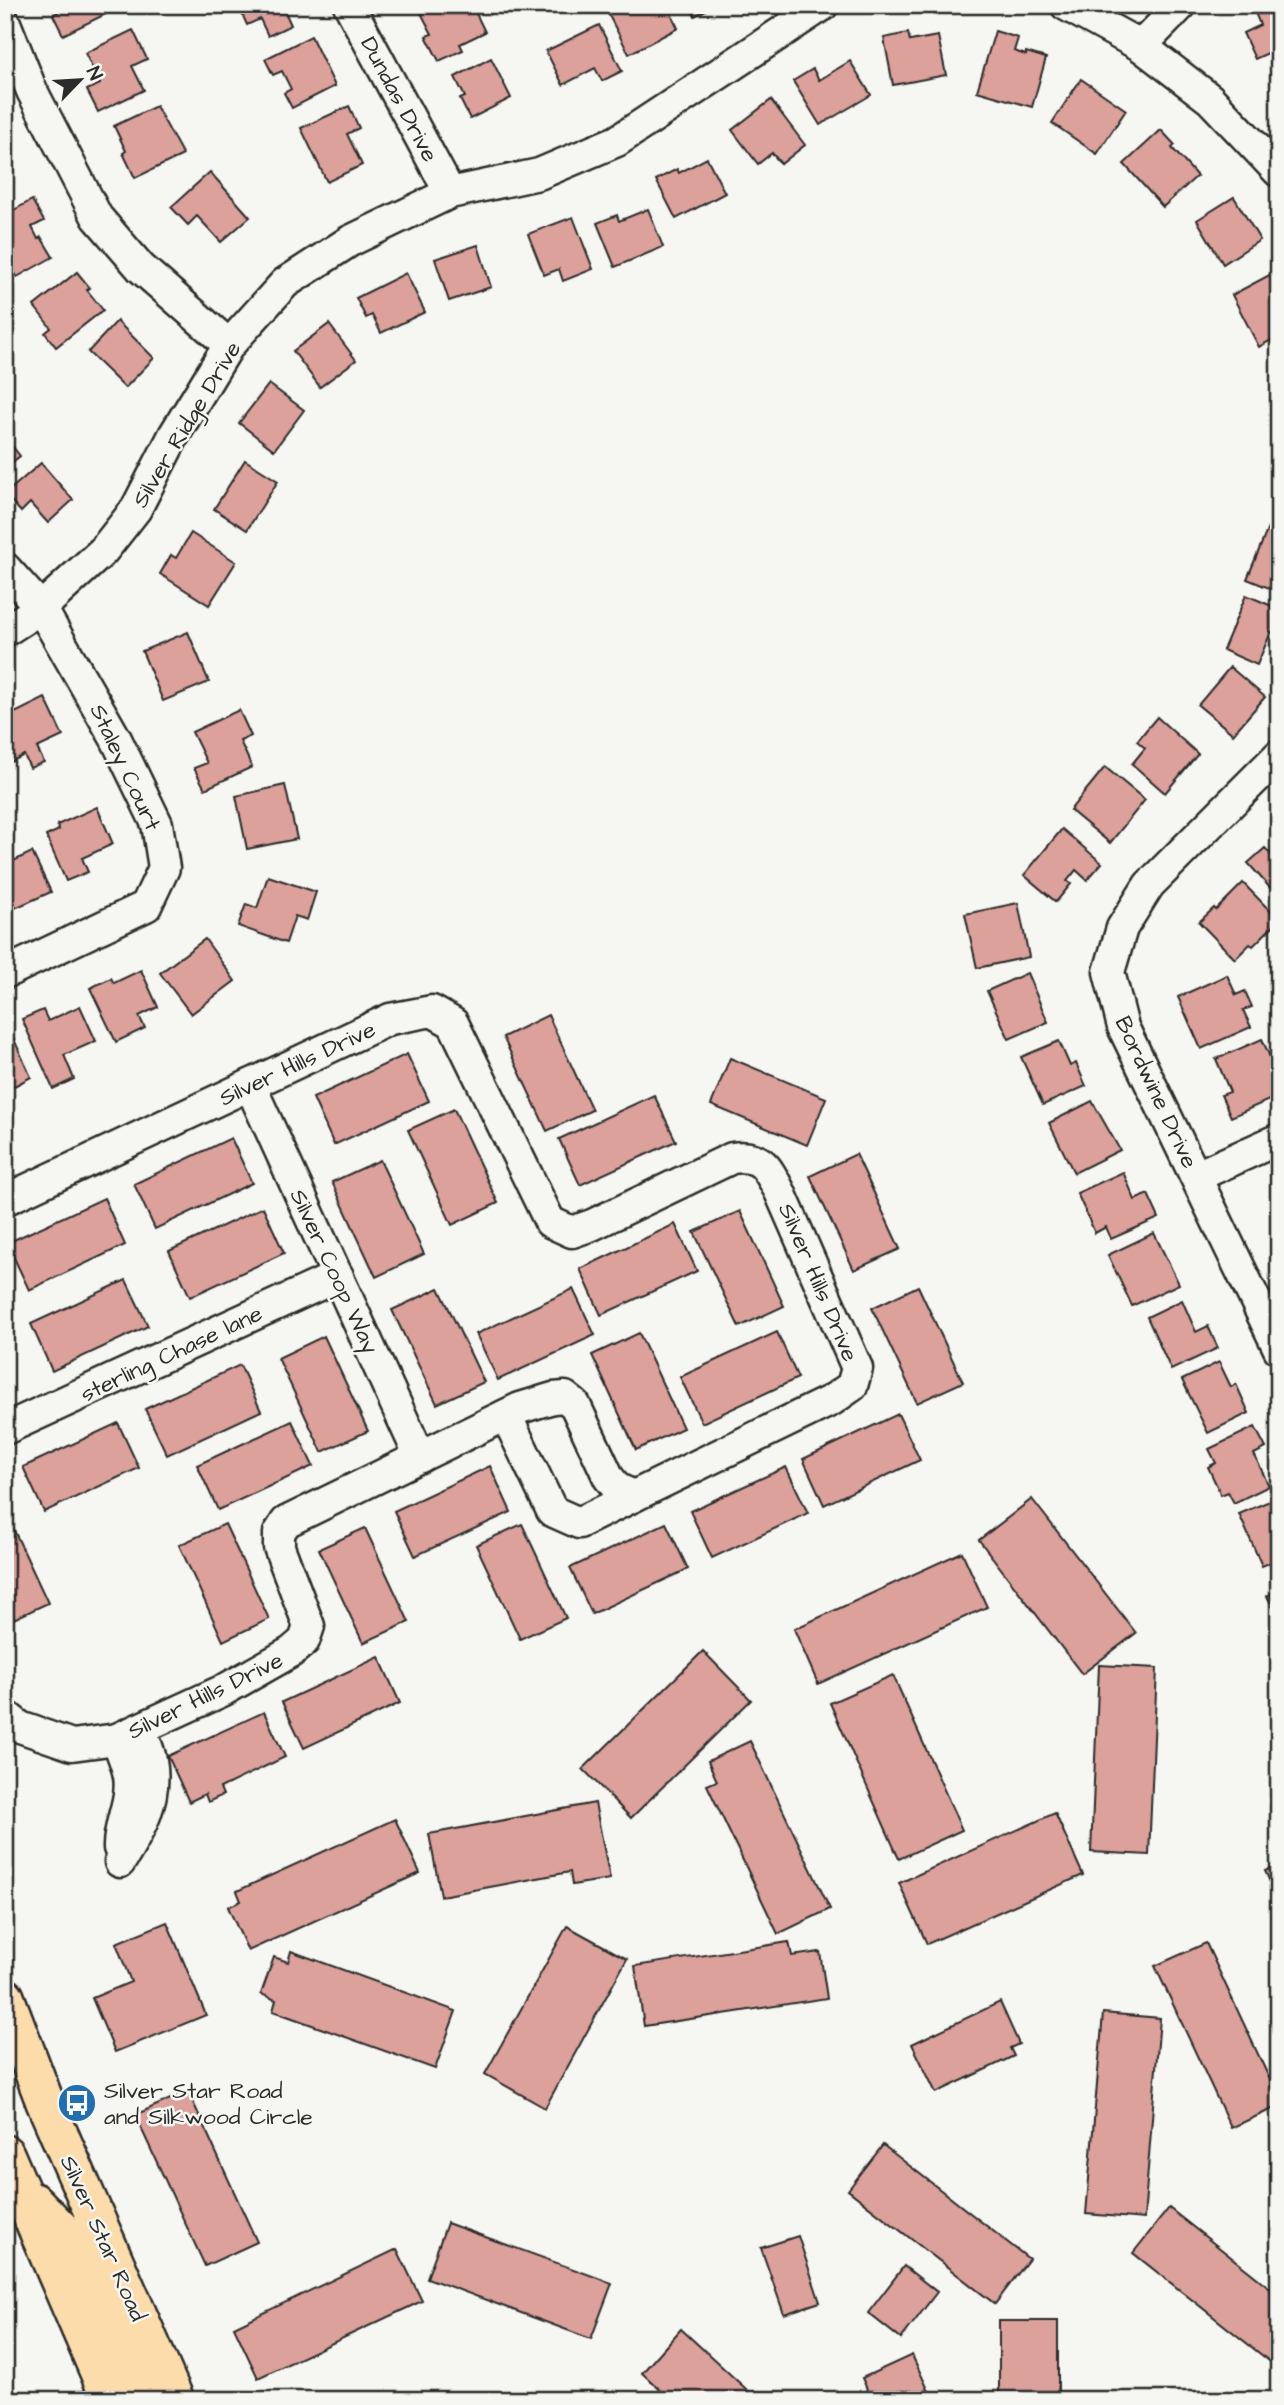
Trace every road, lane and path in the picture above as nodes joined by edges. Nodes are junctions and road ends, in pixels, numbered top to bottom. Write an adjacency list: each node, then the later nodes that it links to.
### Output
1 (349, 5): 8 (street, Dundas Drive)
2 (823, 5): 8 (street, Silver Ridge Drive)
3 (1066, 5): 6 (street)
4 (1181, 5): 6 (street)
5 (5, 23): 9 (street)
6 (1141, 46): 7 (street)
7 (1279, 172)
8 (450, 193): 9 (street, Silver Ridge Drive)
9 (229, 345): 11 (street, Silver Ridge Drive)
10 (5, 568): 11 (street, Staley Court)
11 (41, 608): 12 (street, Silver Ridge Drive); 14 (street, Staley Court)
12 (5, 631)
13 (1279, 755): 17 (street, Bordwine Drive)
14 (5, 973)
15 (250, 1085): 18 (street, Silver Hills Drive); 19 (street, Silver Coop Way); 24 (street, Silver Hills Drive)
16 (1279, 1139): 17 (street)
17 (1197, 1176): 20 (street, Bordwine Drive)
18 (5, 1200)
19 (338, 1276): 22 (street, sterling Chase lane); 23 (street, Silver Coop Way)
20 (1279, 1349)
21 (506, 1415): 23 (street, Silver Hills Drive); 24 (street, Silver Hills Drive); 24 (street)
22 (5, 1430)
23 (420, 1457): 25 (street, Silver Hills Drive)
24 (635, 1496)
25 (5, 1715)
26 (5, 1997): 29 (main road, Silver Star Road)
27 (5, 2049): 29 (main road)
28 (12, 2170): 30 (main road); 31 (main road)
29 (104, 2238): 32 (main road, Silver Star Road)
30 (111, 2400)
31 (144, 2400)
32 (175, 2400)

